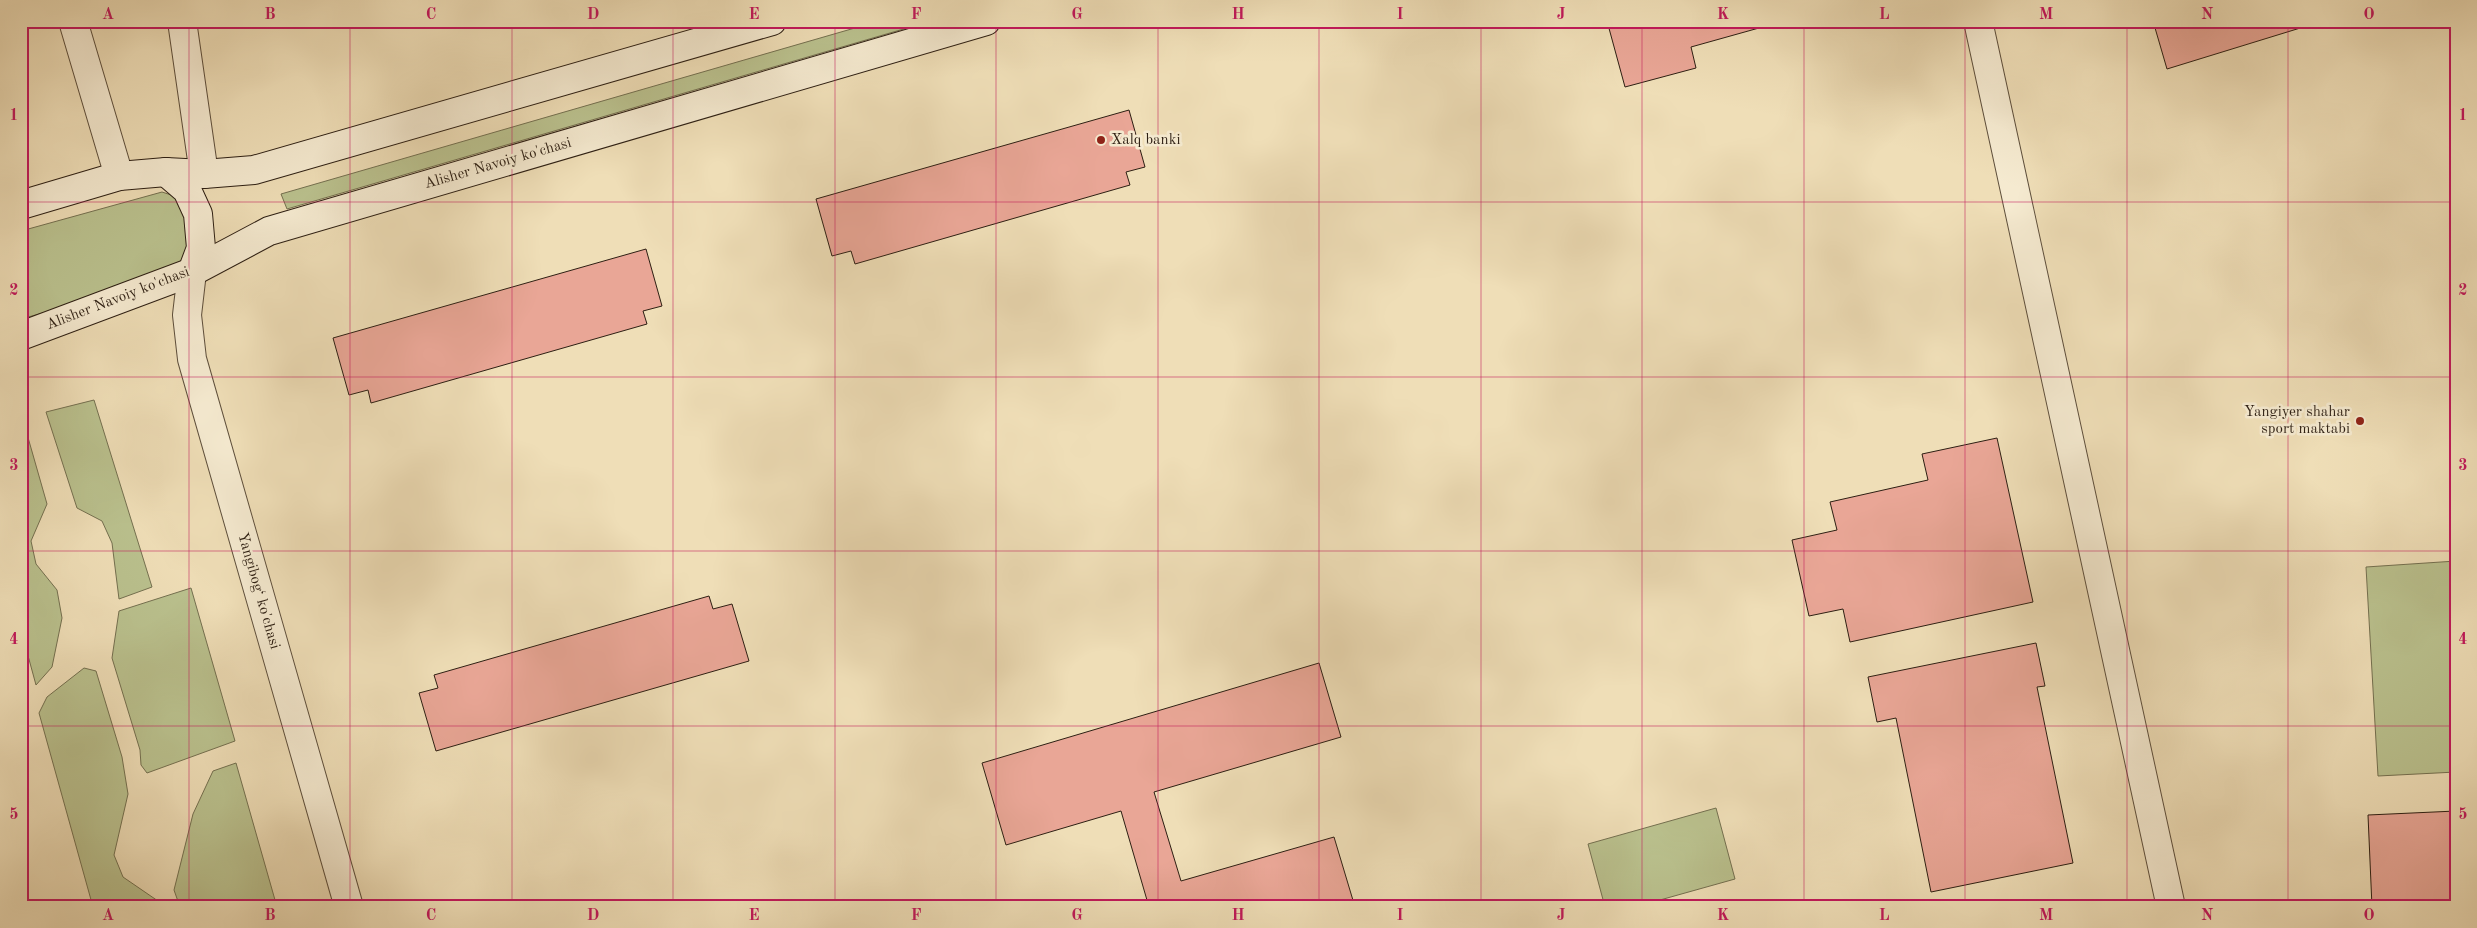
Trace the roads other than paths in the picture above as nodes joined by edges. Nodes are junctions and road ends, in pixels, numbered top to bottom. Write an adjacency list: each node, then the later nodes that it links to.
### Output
1 (73, 21): 8 (street)
2 (182, 21): 7 (street)
3 (772, 21): 7 (street)
4 (986, 21): 10 (street, Alisher Navoiy ko'chasi)
5 (1978, 21): 13 (street)
6 (166, 172): 7 (street); 8 (street); 10 (street, Yangibog‘ ko'chasi)
7 (204, 174)
8 (120, 176): 9 (street)
9 (21, 205)
10 (192, 272): 11 (street, Alisher Navoiy ko'chasi); 12 (street, Yangibog‘ ko'chasi)
11 (21, 336)
12 (349, 907)
13 (2172, 907)

